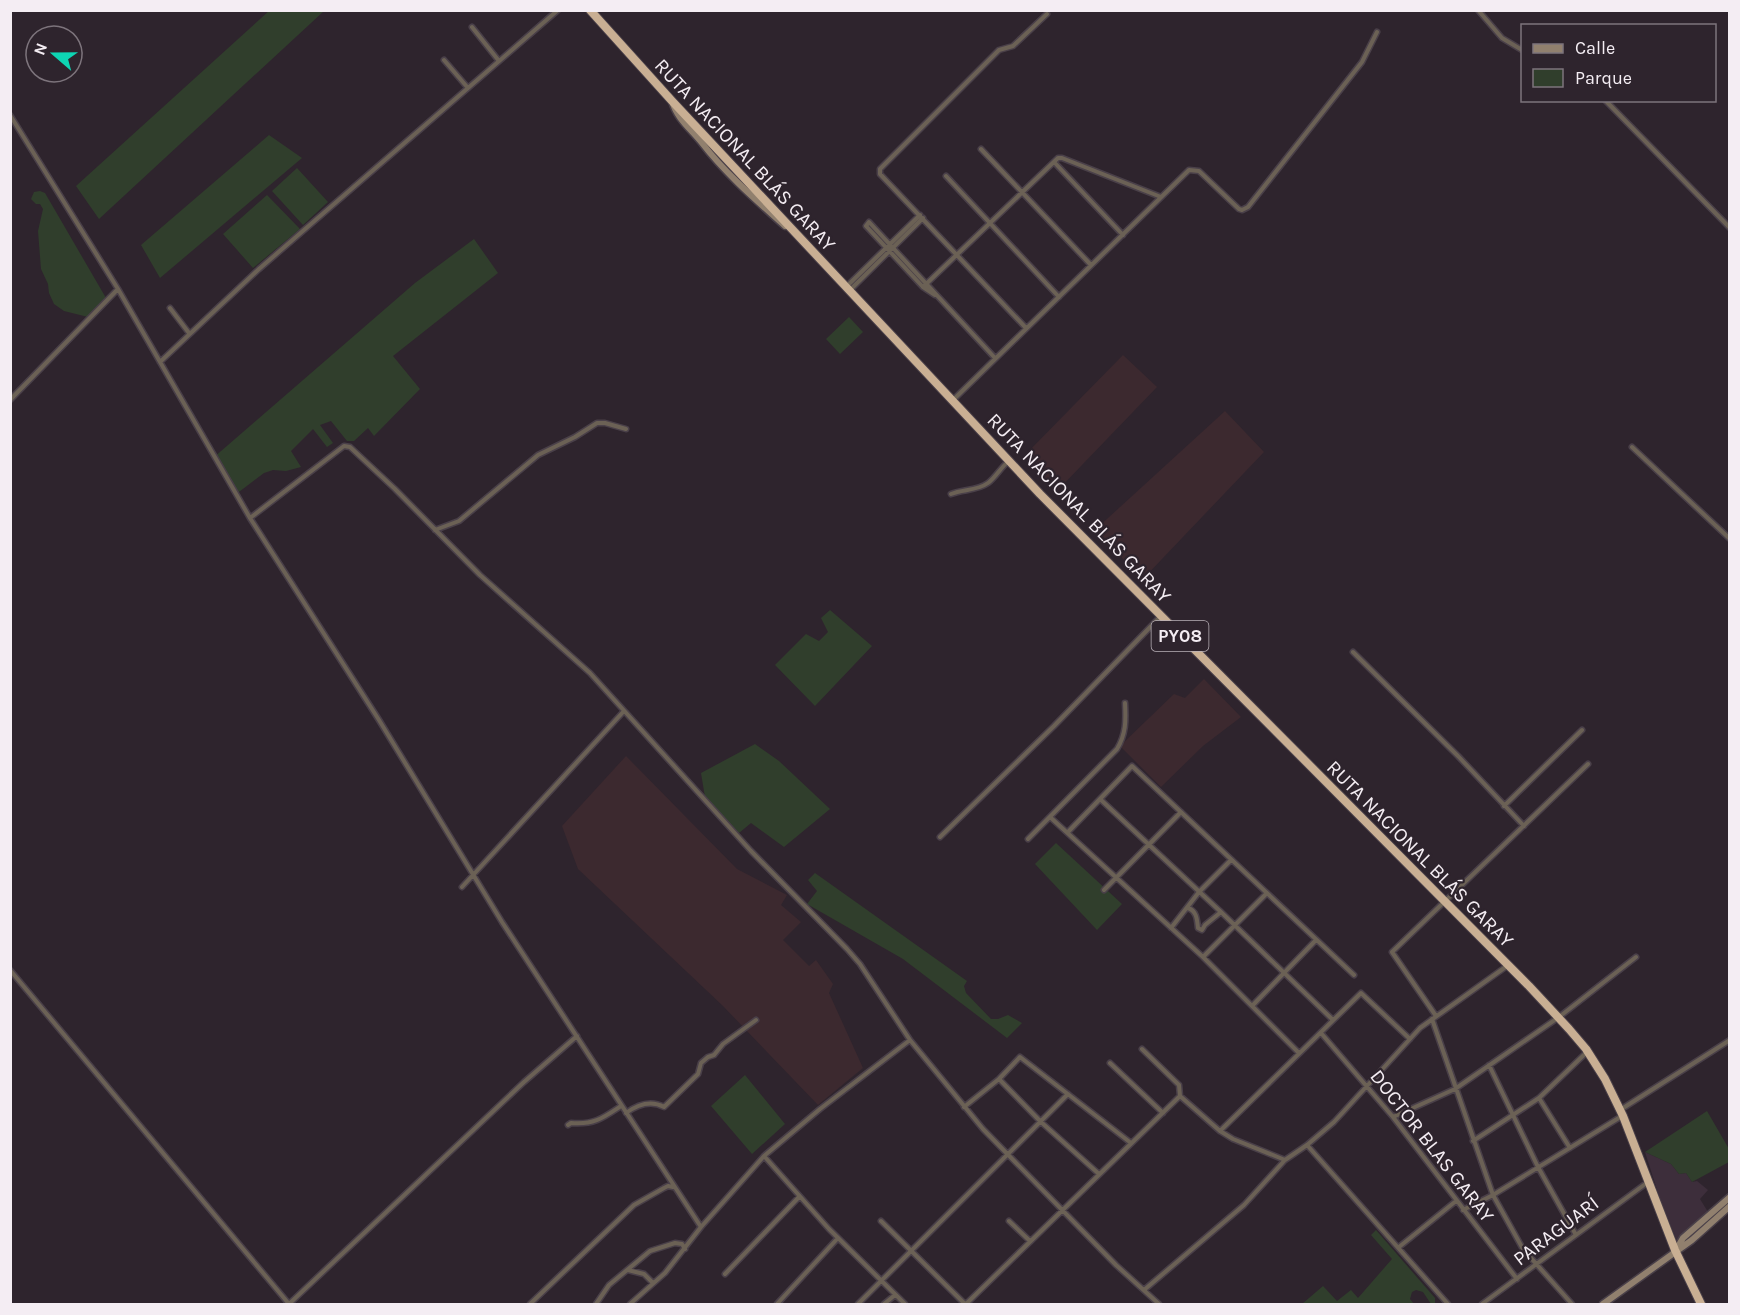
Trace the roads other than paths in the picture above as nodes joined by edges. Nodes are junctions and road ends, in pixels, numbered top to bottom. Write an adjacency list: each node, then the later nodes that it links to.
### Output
1 (558, 10): 9 (street)
2 (590, 10): 26 (highway, RUTA NACIONAL BLÁS GARAY / PY08)
3 (1478, 10): 7 (street)
4 (1047, 14): 18 (street)
5 (472, 27): 9 (street)
6 (1377, 32): 17 (street)
7 (1521, 49)
8 (444, 60): 10 (street)
9 (499, 61): 10 (street)
10 (468, 88): 31 (street)
11 (1607, 102): 20 (street)
12 (10, 115): 27 (street)
13 (981, 149): 16 (street)
14 (1054, 162): 16 (street); 17 (street); 21 (street)
15 (946, 176): 19 (street)
16 (1022, 192): 19 (street); 24 (street)
17 (1161, 197): 21 (street)
18 (922, 217): 22 (street); 23 (street)
19 (989, 224): 23 (street); 28 (street)
20 (1730, 228)
21 (1123, 235): 24 (street)
22 (890, 248): 22 (street); 25 (street); 26 (street)
23 (957, 254): 25 (street); 30 (street)
24 (1091, 265): 28 (street)
25 (925, 285): 32 (street)
26 (848, 289): 35 (highway, RUTA NACIONAL BLÁS GARAY / PY08)
27 (118, 290): 33 (street); 34 (street)
28 (1059, 297): 30 (street)
29 (170, 308): 31 (street)
30 (1026, 328): 32 (street)
31 (189, 333): 33 (street)
32 (995, 358): 35 (street)
33 (160, 362): 40 (street)
34 (10, 400)
35 (952, 401): 38 (highway, RUTA NACIONAL BLÁS GARAY / PY08)
36 (626, 429): 41 (street)
37 (1632, 447): 42 (street)
38 (1009, 461): 39 (street); 43 (highway, RUTA NACIONAL BLÁS GARAY / PY08)
39 (951, 494)
40 (250, 518): 41 (street); 59 (street)
41 (435, 530): 46 (street)
42 (1730, 539)
43 (1161, 616): 55 (street); 65 (highway, RUTA NACIONAL BLÁS GARAY / PY08)
44 (1353, 652): 50 (street)
45 (1125, 703): 52 (street)
46 (624, 711): 59 (street); 85 (street)
47 (1582, 730): 50 (street)
48 (1588, 764): 53 (street)
49 (1100, 799): 51 (street); 54 (street); 57 (street)
50 (1504, 806): 53 (street)
51 (1181, 812): 57 (street); 58 (street)
52 (1050, 817): 54 (street); 56 (street)
53 (1524, 826): 65 (street)
54 (1068, 832): 60 (street)
55 (940, 837)
56 (1028, 839)
57 (1149, 845): 60 (street); 63 (street)
58 (1231, 860): 63 (street); 64 (street)
59 (475, 875): 61 (street); 83 (street)
60 (1116, 877): 62 (street); 69 (street)
61 (462, 887)
62 (1104, 890)
63 (1199, 892): 66 (street); 67 (street)
64 (1267, 893): 68 (street); 70 (street)
65 (1446, 902): 73 (highway, RUTA NACIONAL BLÁS GARAY / PY08); 78 (street)
66 (1188, 908): 67 (street); 69 (street)
67 (1221, 912): 68 (street)
68 (1235, 926): 71 (street); 75 (street)
69 (1171, 928): 71 (street)
70 (1316, 940): 75 (street); 76 (street)
71 (1203, 957): 77 (street)
72 (1636, 957): 79 (street)
73 (1507, 965): 78 (street); 79 (highway, RUTA NACIONAL BLÁS GARAY / PY08)
74 (10, 970): 83 (street)
75 (1284, 973): 77 (street); 81 (street)
76 (1354, 975)
77 (1252, 1006): 89 (street)
78 (1434, 1017): 84 (street); 94 (street)
79 (1559, 1017): 88 (highway, RUTA NACIONAL BLÁS GARAY / PY08); 91 (street)
80 (756, 1020): 100 (street)
81 (1334, 1020): 82 (street); 84 (street)
82 (1321, 1033): 89 (street); 93 (street, DOCTOR BLAS GARAY)
83 (577, 1036): 98 (street)
84 (1410, 1039): 93 (street)
85 (910, 1040): 99 (street); 112 (street)
86 (1730, 1040): 102 (street)
87 (1142, 1049): 96 (street)
88 (1587, 1052): 97 (street); 102 (highway, RUTA NACIONAL BLÁS GARAY / PY08)
89 (1299, 1053): 107 (street)
90 (1110, 1063): 101 (street)
91 (1489, 1065): 94 (street); 103 (street)
92 (999, 1079): 95 (street); 99 (street); 105 (street)
93 (1368, 1087): 104 (street, DOCTOR BLAS GARAY); 110 (street)
94 (1455, 1089): 104 (street); 108 (street)
95 (1068, 1094): 105 (street); 109 (street)
96 (1180, 1096): 101 (street); 107 (street)
97 (1539, 1098): 103 (street); 111 (street)
98 (621, 1106): 100 (street); 106 (street)
99 (964, 1107): 113 (street)
100 (626, 1113): 118 (street)
101 (1163, 1113): 109 (street)
102 (1621, 1113): 111 (street); 117 (highway, RUTA NACIONAL BLÁS GARAY / PY08)
103 (1513, 1116): 108 (street); 115 (street)
104 (1393, 1117): 122 (street, DOCTOR BLAS GARAY)
105 (1041, 1122): 113 (street); 116 (street)
106 (568, 1125)
107 (1220, 1131): 114 (street)
108 (1473, 1141): 119 (street)
109 (1131, 1143): 116 (street)
110 (1307, 1145): 114 (street); 132 (street)
111 (1570, 1148): 115 (street)
112 (764, 1156): 120 (street); 128 (street)
113 (1008, 1156): 124 (street); 135 (street)
114 (1285, 1160): 142 (street)
115 (1538, 1167): 119 (street); 129 (street)
116 (1099, 1174): 124 (street)
117 (1648, 1182): 129 (street, PARAGUARÍ); 134 (highway, RUTA NACIONAL BLÁS GARAY / PY08)
118 (674, 1187): 128 (street); 144 (street)
119 (1493, 1195): 125 (street); 136 (street)
120 (799, 1197): 130 (street); 138 (street)
121 (1730, 1197): 134 (street)
122 (1456, 1201): 125 (street, DOCTOR BLAS GARAY); 132 (street)
123 (1730, 1206): 134 (street)
124 (1062, 1209): 131 (street); 142 (street)
125 (1463, 1210): 139 (street, DOCTOR BLAS GARAY)
126 (881, 1221): 135 (street)
127 (1009, 1221): 131 (street)
128 (701, 1227): 133 (street)
129 (1576, 1235): 136 (street, PARAGUARÍ)
130 (838, 1238): 140 (street); 147 (street)
131 (1030, 1241): 151 (street)
132 (1399, 1247): 153 (street)
133 (684, 1249): 137 (street); 141 (street)
134 (1675, 1250): 156 (street); 157 (highway, RUTA NACIONAL BLÁS GARAY / PY08)
135 (912, 1251): 140 (street); 151 (street)
136 (1535, 1265): 139 (street, PARAGUARÍ); 155 (street)
137 (628, 1270): 141 (street); 145 (street)
138 (725, 1274)
139 (1516, 1279): 154 (street, PARAGUARÍ)
140 (882, 1281): 143 (street); 148 (street)
141 (653, 1283): 146 (street)
142 (1144, 1290): 152 (street)
143 (895, 1295): 149 (street); 150 (street)
144 (530, 1305)
145 (596, 1305)
146 (630, 1305)
147 (777, 1305)
148 (858, 1305)
149 (884, 1305)
150 (905, 1305)
151 (965, 1305)
152 (1159, 1305)
153 (1448, 1305)
154 (1482, 1305)
155 (1572, 1305)
156 (1603, 1305)
157 (1701, 1305)

